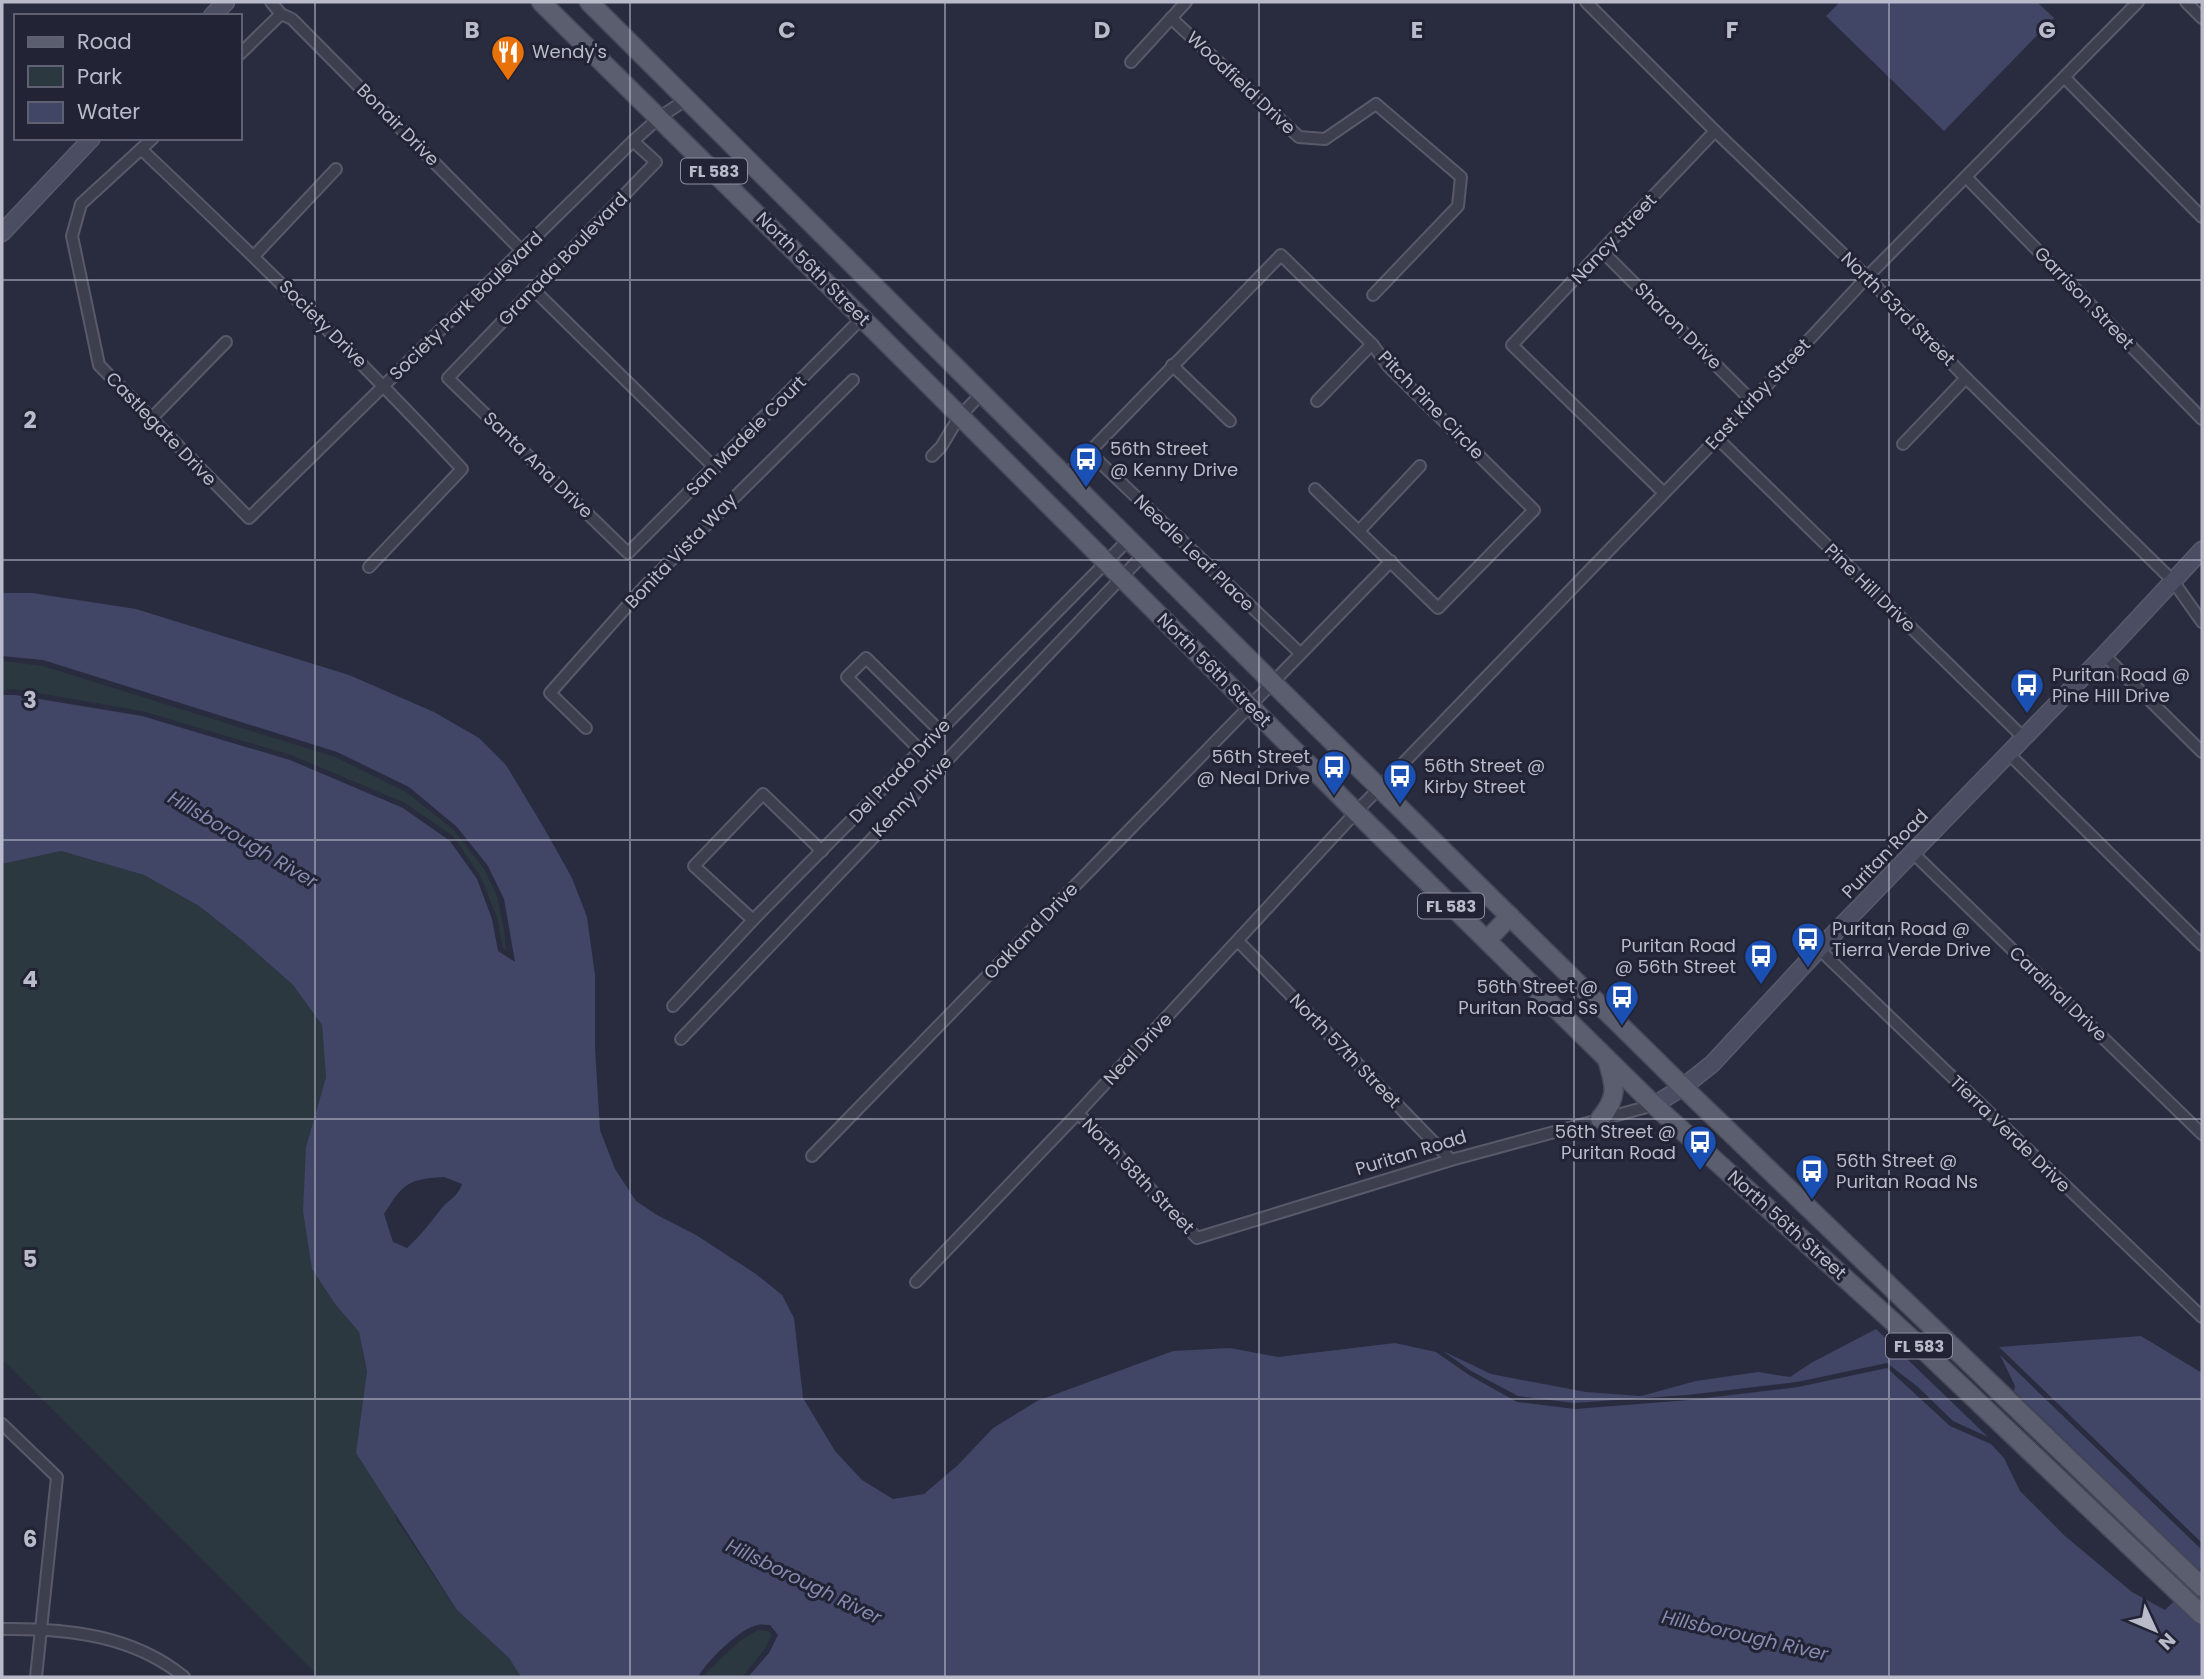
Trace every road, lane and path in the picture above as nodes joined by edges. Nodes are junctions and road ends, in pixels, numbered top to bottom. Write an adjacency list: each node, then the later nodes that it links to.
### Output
1 (271, 2): 8 (street, Bonair Drive)
2 (541, 2): 15 (main road, North 56th Street / FL 583)
3 (589, 2): 14 (main road, North 56th Street / FL 583)
4 (1186, 2): 9 (street)
5 (1586, 2): 16 (street, North 53rd Street)
6 (2138, 2): 13 (street, East Kirby Street)
7 (2186, 2): 10 (street)
8 (281, 13): 11 (street); 25 (street, Bonair Drive)
9 (1171, 18): 12 (street); 30 (street, Woodfield Drive)
10 (2202, 18)
11 (242, 52)
12 (1131, 62)
13 (2065, 78): 22 (street, East Kirby Street); 23 (street)
14 (687, 99): 15 (street, Society Park Boulevard); 39 (main road, North 56th Street / FL 583)
15 (660, 117): 19 (street, Society Park Boulevard); 31 (main road, North 56th Street / FL 583)
16 (1715, 131): 26 (street, Nancy Street); 28 (street, North 53rd Street)
17 (91, 140): 24 (street)
18 (151, 140): 20 (street, Castlegate Drive)
19 (633, 141): 25 (street, Society Park Boulevard); 29 (street, Granada Boulevard)
20 (141, 149): 27 (street, Society Drive); 44 (street, Castlegate Drive)
21 (336, 169): 27 (street)
22 (1966, 177): 28 (street, East Kirby Street); 43 (street, Garrison Street)
23 (2202, 217)
24 (2, 233)
25 (523, 251): 38 (street, Society Park Boulevard)
26 (1603, 252): 41 (street, Sharon Drive); 54 (street, Nancy Street)
27 (254, 256): 38 (street, Society Drive)
28 (1867, 276): 36 (street, North 53rd Street); 41 (street, East Kirby Street)
29 (534, 290): 35 (street, Granada Boulevard); 51 (street)
30 (1373, 295)
31 (862, 318): 42 (main road, North 56th Street / FL 583); 51 (street, San Madele Court)
32 (226, 342): 44 (street)
33 (1373, 344): 34 (street, Pitch Pine Circle); 40 (street); 61 (street, Pitch Pine Circle)
34 (1172, 365): 45 (street); 48 (street, Pitch Pine Circle)
35 (448, 378): 59 (street, Santa Ana Drive)
36 (1966, 378): 47 (street); 65 (street, North 53rd Street)
37 (853, 380): 71 (street, Bonita Vista Way)
38 (384, 385): 55 (street, Society Park Boulevard); 63 (street, Society Drive)
39 (982, 393): 42 (street); 52 (main road, North 56th Street / FL 583)
40 (1317, 401)
41 (1752, 401): 46 (street, East Kirby Street)
42 (959, 417): 49 (street); 62 (main road, North 56th Street / FL 583)
43 (2202, 419)
44 (150, 420): 55 (street, Castlegate Drive)
45 (1230, 421)
46 (1717, 438): 54 (street, East Kirby Street); 73 (street, Pine Hill Drive)
47 (1903, 444)
48 (1088, 452): 52 (street, Pitch Pine Circle); 67 (street, Needle Leaf Place)
49 (932, 456)
50 (1420, 466): 56 (street)
51 (715, 468): 59 (street, San Madele Court)
52 (1066, 476): 57 (main road, North 56th Street / FL 583)
53 (1315, 489): 56 (street)
54 (1663, 492): 77 (street, East Kirby Street)
55 (249, 518)
56 (1359, 531): 61 (street)
57 (1129, 539): 60 (main road, North 56th Street / FL 583); 62 (street, Del Prado Drive)
58 (2202, 550): 65 (street, Puritan Road)
59 (628, 553)
60 (1144, 554): 64 (street, Kenny Drive); 69 (main road, North 56th Street / FL 583)
61 (1391, 561): 67 (street)
62 (1106, 562): 64 (main road, North 56th Street / FL 583); 72 (street, Del Prado Drive)
63 (369, 567)
64 (1122, 578): 70 (main road, North 56th Street / FL 583); 88 (street, Kenny Drive)
65 (2173, 581): 66 (street, North 53rd Street); 68 (street, Puritan Road)
66 (2202, 622)
67 (1300, 653): 69 (street)
68 (2104, 655): 73 (street, Puritan Road); 75 (street)
69 (1272, 682): 70 (street, Oakland Drive); 77 (main road, North 56th Street / FL 583)
70 (1250, 706): 78 (main road, North 56th Street / FL 583); 95 (street, Oakland Drive)
71 (586, 728)
72 (939, 730): 74 (street, Del Prado Drive); 74 (street)
73 (2024, 738): 76 (street, Puritan Road)
74 (920, 750): 79 (street, Del Prado Drive)
75 (2202, 752)
76 (2008, 754): 80 (street, Puritan Road); 85 (street)
77 (1379, 788): 78 (street, East Kirby Street); 81 (main road, North 56th Street / FL 583)
78 (1356, 812): 83 (main road, North 56th Street / FL 583); 84 (street, Neal Drive)
79 (822, 850): 82 (street, Del Prado Drive); 82 (street)
80 (1913, 853): 86 (street, Puritan Road); 94 (street, Cardinal Drive)
81 (1510, 916): 83 (main road); 90 (main road, North 56th Street / FL 583)
82 (753, 920): 87 (street, Del Prado Drive)
83 (1486, 940): 89 (main road, North 56th Street / FL 583)
84 (1238, 941): 92 (street, Neal Drive); 96 (street, North 57th Street)
85 (2202, 945)
86 (1819, 950): 90 (street, Puritan Road); 101 (street, Tierra Verde Drive)
87 (673, 1006)
88 (681, 1039)
89 (1607, 1059): 91 (main road, North 56th Street / FL 583); 93 (main road)
90 (1682, 1087): 91 (street, Puritan Road); 99 (main road, North 56th Street / FL 583)
91 (1654, 1104): 93 (street, Puritan Road); 100 (main road, North 56th Street / FL 583)
92 (1078, 1113): 97 (street, North 58th Street); 98 (street, Neal Drive)
93 (1600, 1119): 96 (street, Puritan Road)
94 (2202, 1134)
95 (812, 1156)
96 (1451, 1160): 97 (street, Puritan Road)
97 (1197, 1238)
98 (916, 1282)
99 (1890, 1286): 100 (main road); 103 (main road, North 56th Street / FL 583)
100 (1873, 1304): 104 (main road, North 56th Street / FL 583)
101 (2202, 1317)
102 (2, 1424): 105 (street)
103 (2198, 1583)
104 (2202, 1615)
105 (43, 1628): 106 (street); 107 (street); 108 (street)
106 (2, 1629)
107 (36, 1677)
108 (184, 1677)

